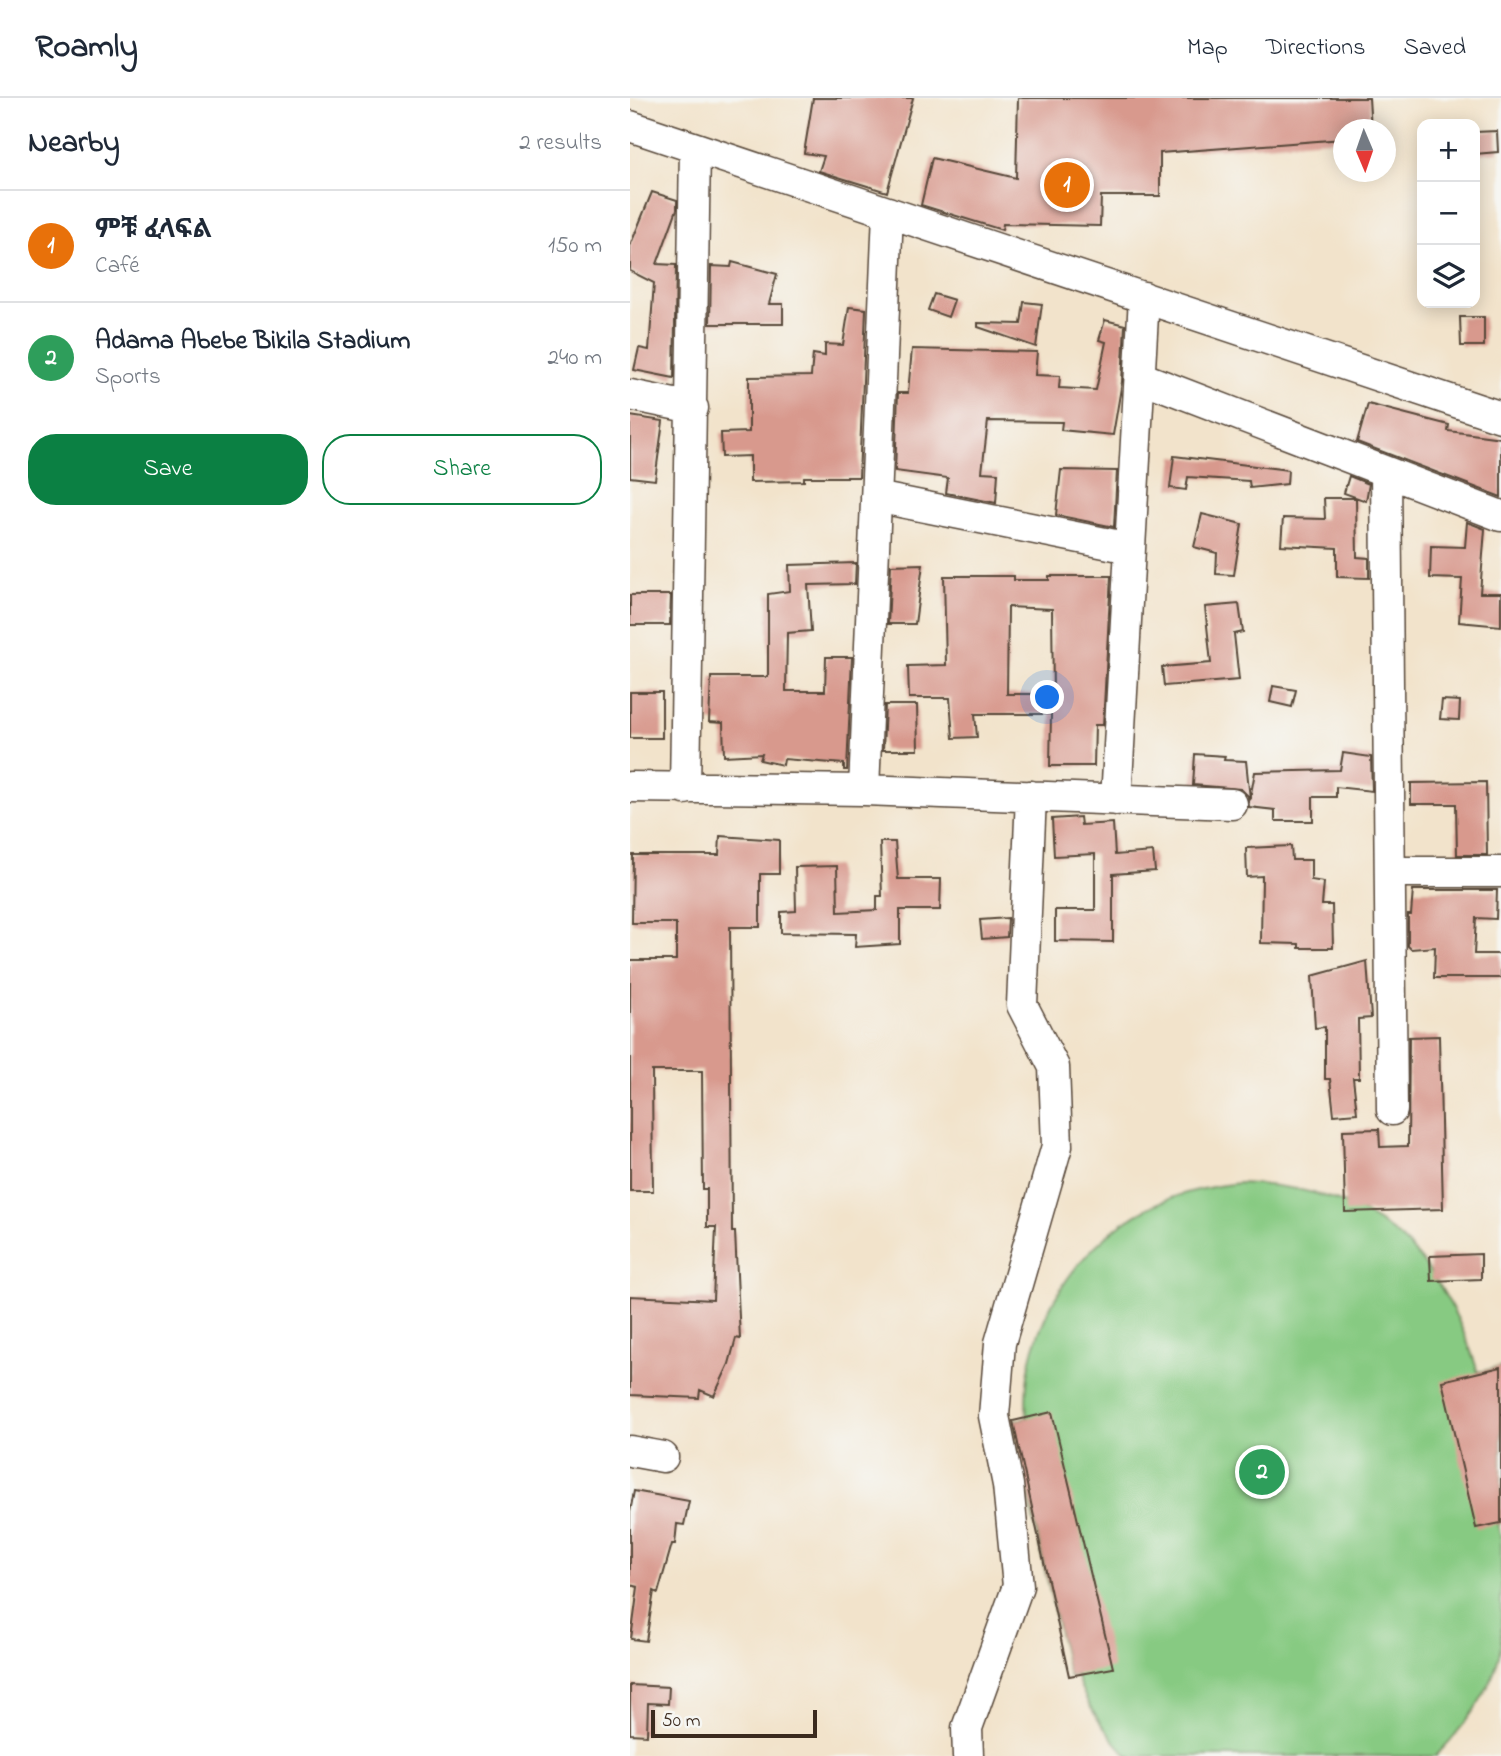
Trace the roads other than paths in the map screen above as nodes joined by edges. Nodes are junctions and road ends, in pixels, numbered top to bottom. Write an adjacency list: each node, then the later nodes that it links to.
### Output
1 (630, 126): 2 (street)
2 (695, 148): 3 (street); 7 (street)
3 (888, 212): 4 (street); 10 (street)
4 (1144, 297): 5 (street); 8 (street)
5 (1140, 377): 9 (street); 12 (street)
6 (630, 395): 7 (street)
7 (693, 408): 14 (street)
8 (1501, 417)
9 (1386, 472): 11 (street); 19 (street)
10 (876, 497): 12 (street); 15 (street)
11 (1501, 516)
12 (1130, 548): 17 (street)
13 (630, 787): 14 (street)
14 (685, 789): 15 (street)
15 (864, 790): 16 (street)
16 (1031, 796): 17 (street); 24 (street)
17 (1116, 800): 18 (street)
18 (1232, 804)
19 (1390, 872): 20 (street); 21 (street)
20 (1501, 872)
21 (1392, 1110)
22 (630, 1451): 23 (street)
23 (663, 1457)
24 (968, 1756)

